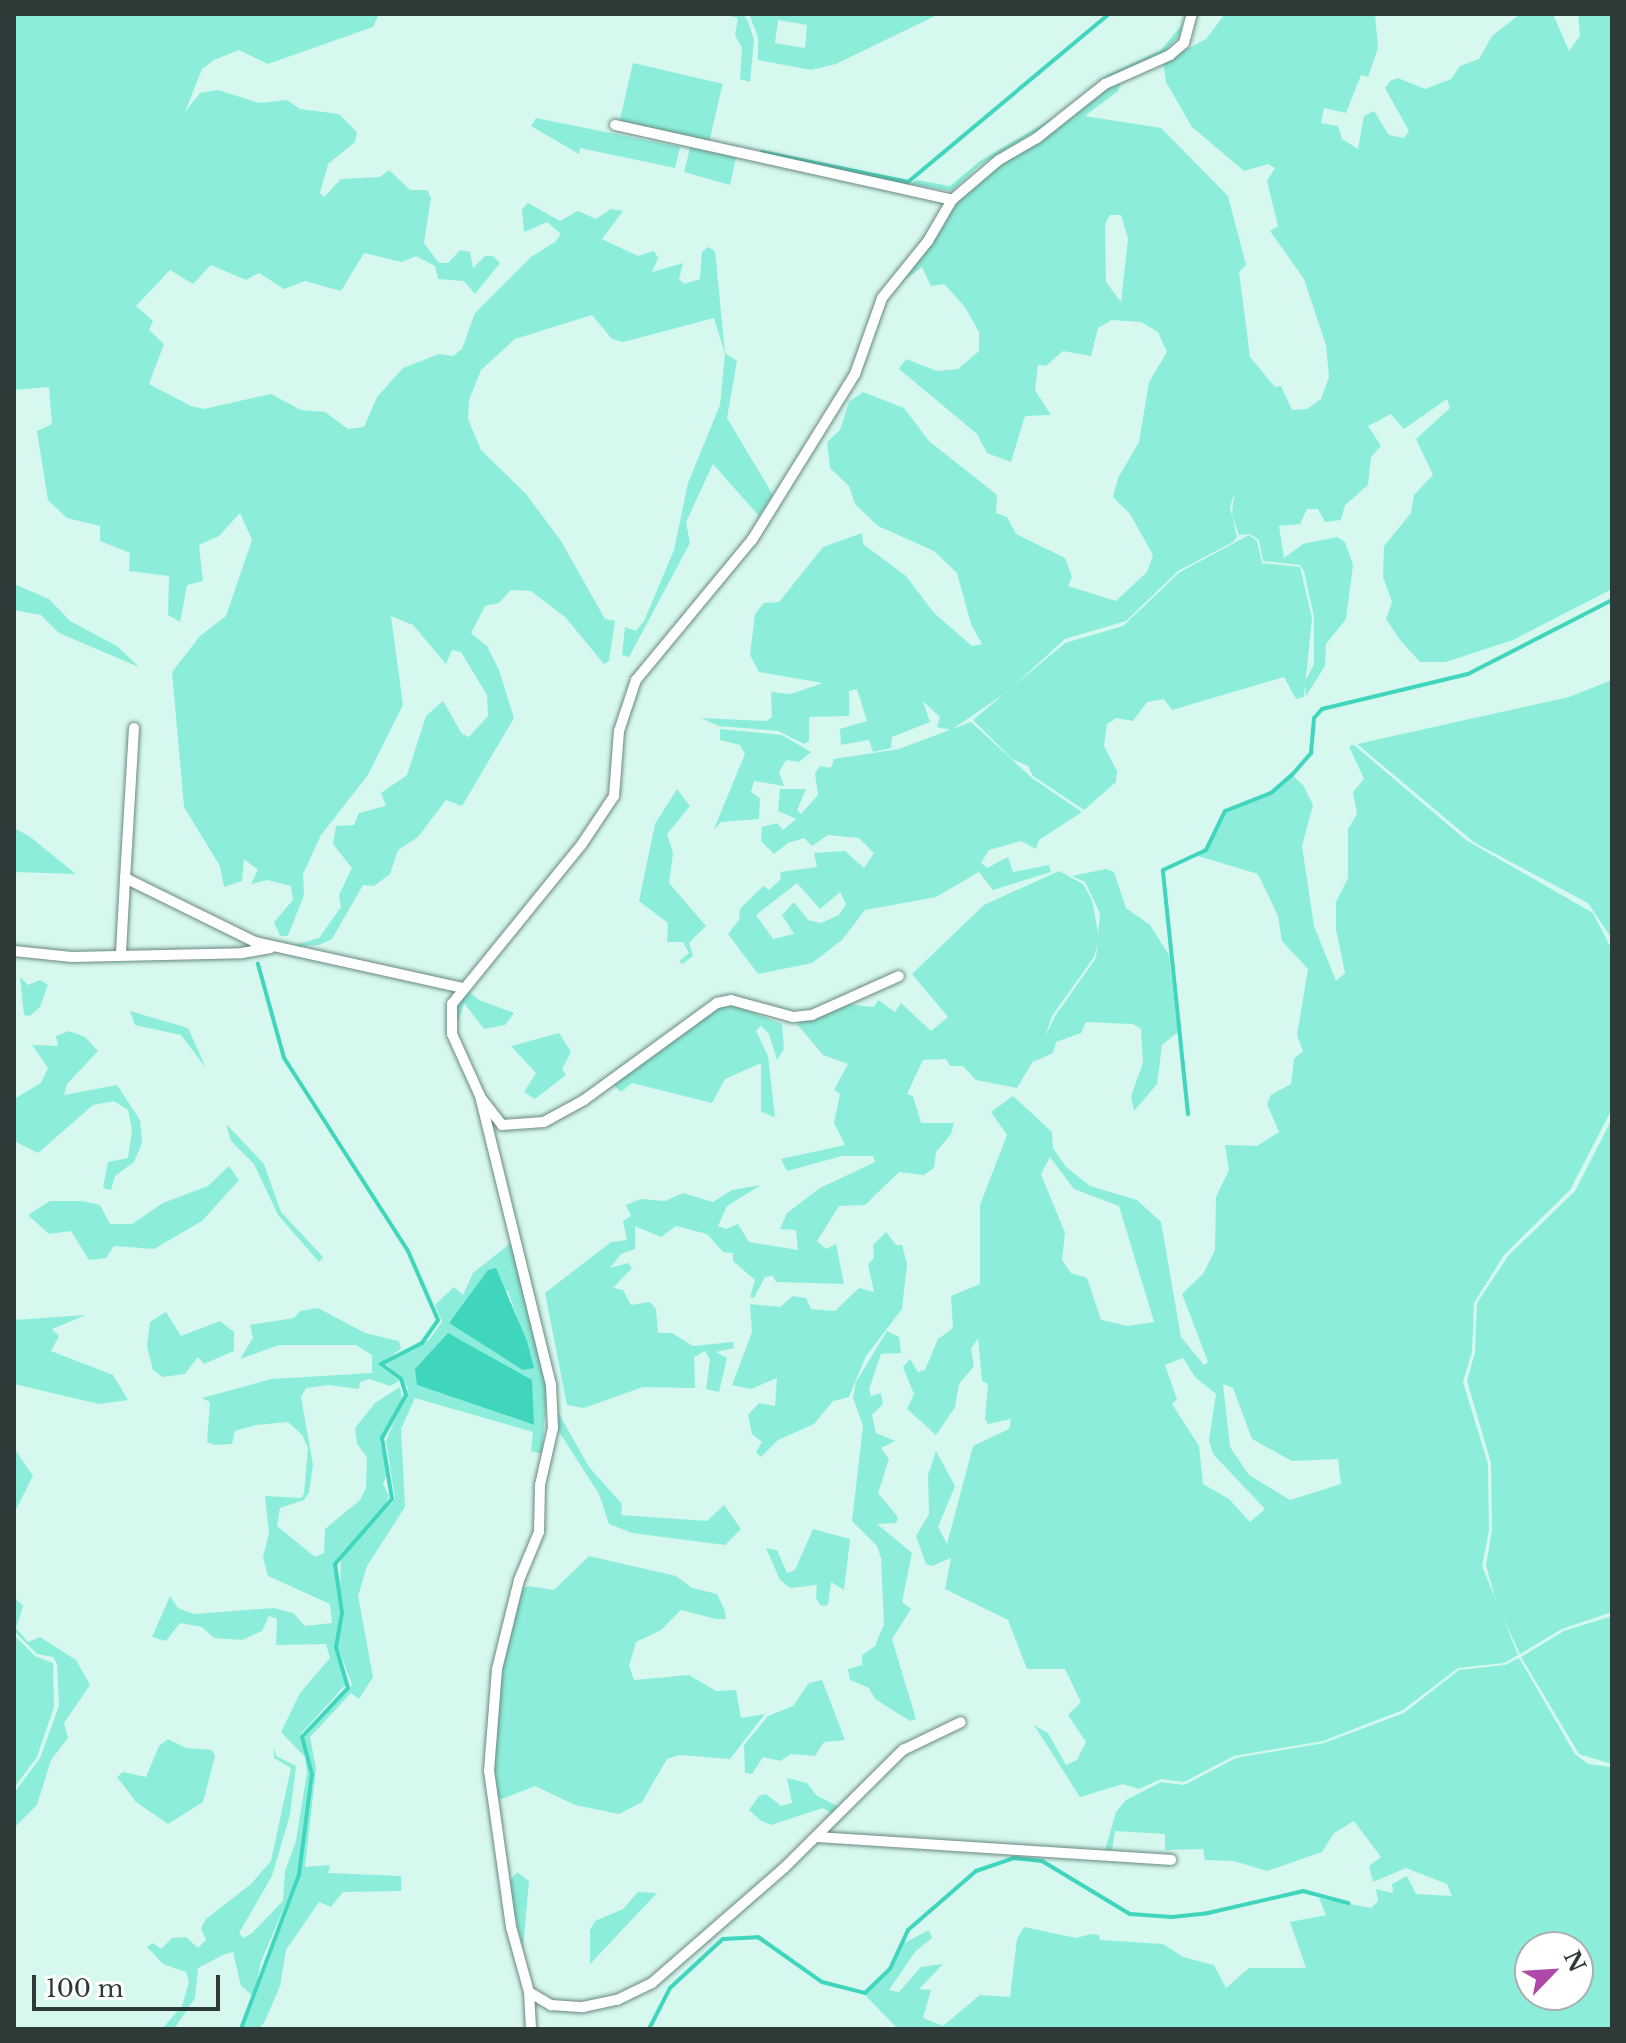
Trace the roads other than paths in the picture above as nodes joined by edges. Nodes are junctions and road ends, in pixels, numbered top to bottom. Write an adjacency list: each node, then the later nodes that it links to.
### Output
1 (1192, 14): 3 (street)
2 (615, 125): 3 (street)
3 (952, 200): 10 (street)
4 (134, 728): 5 (street)
5 (125, 878): 6 (street); 8 (street)
6 (272, 948): 8 (street); 10 (street)
7 (14, 951): 8 (street)
8 (121, 953)
9 (899, 976): 11 (street)
10 (462, 988): 11 (street)
11 (480, 1096): 15 (street)
12 (961, 1722): 13 (street)
13 (818, 1837): 14 (street); 15 (street)
14 (1171, 1860)
15 (529, 1992): 16 (street)
16 (531, 2029)

